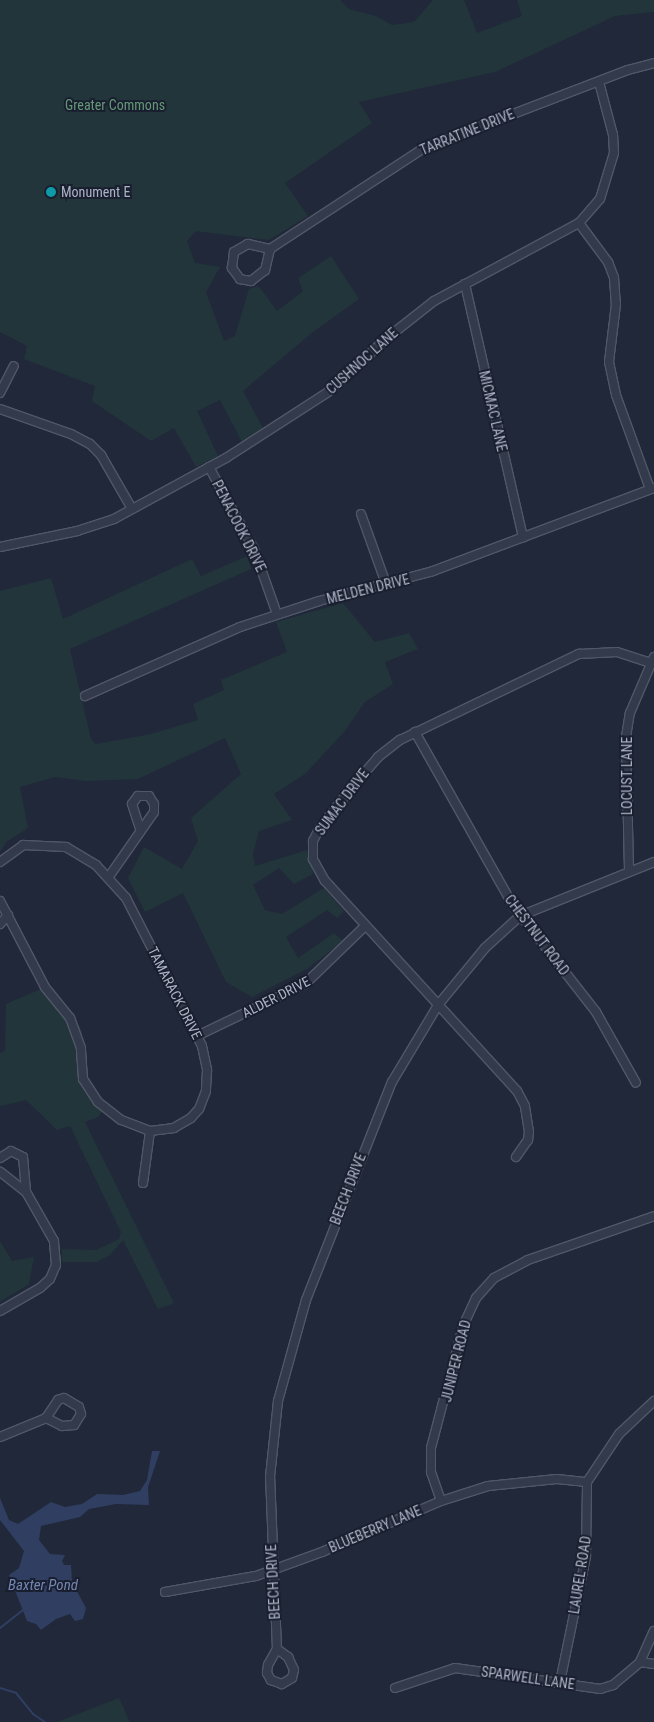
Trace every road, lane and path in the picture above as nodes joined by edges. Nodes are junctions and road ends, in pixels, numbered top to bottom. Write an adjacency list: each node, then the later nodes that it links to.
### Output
1 (654, 63): 2 (street, TARRATINE DRIVE)
2 (598, 82): 3 (street, CUSHNOC LANE); 4 (street, TARRATINE DRIVE)
3 (579, 223): 5 (street, CUSHNOC LANE); 10 (street)
4 (270, 249): 4 (street)
5 (465, 284): 9 (street, CUSHNOC LANE); 13 (street, MICMAC LANE)
6 (14, 366): 7 (street)
7 (0, 393)
8 (0, 409): 11 (street)
9 (209, 468): 11 (street, CUSHNOC LANE); 16 (street, PENACOOK DRIVE)
10 (652, 489): 13 (street, MELDEN DRIVE)
11 (132, 510): 14 (street, CUSHNOC LANE)
12 (362, 514): 15 (street)
13 (523, 537): 15 (street, MELDEN DRIVE)
14 (0, 547)
15 (386, 584): 16 (street, MELDEN DRIVE)
16 (277, 614): 18 (street, MELDEN DRIVE)
17 (653, 660): 19 (street, SUMAC DRIVE); 23 (street, LOCUST LANE)
18 (84, 696)
19 (415, 732): 27 (street, CHESTNUT ROAD); 29 (street, SUMAC DRIVE)
20 (140, 829): 24 (street)
21 (0, 862): 24 (street, TAMARACK DRIVE)
22 (654, 862): 23 (street, BEECH DRIVE)
23 (629, 870): 27 (street, BEECH DRIVE)
24 (108, 878): 31 (street, TAMARACK DRIVE)
25 (0, 902): 26 (street, TAMARACK DRIVE)
26 (8, 915): 28 (street); 33 (street, TAMARACK DRIVE)
27 (520, 916): 30 (street, BEECH DRIVE); 32 (street, CHESTNUT ROAD)
28 (0, 924)
29 (365, 926): 30 (street, SUMAC DRIVE); 31 (street, ALDER DRIVE)
30 (438, 1005): 34 (street, SUMAC DRIVE); 46 (street, BEECH DRIVE)
31 (199, 1035): 33 (street, TAMARACK DRIVE)
32 (636, 1083)
33 (150, 1131): 37 (street)
34 (516, 1157)
35 (0, 1158): 38 (street)
36 (0, 1172): 38 (street)
37 (143, 1183)
38 (26, 1192): 40 (street)
39 (654, 1216): 45 (street, JUNIPER ROAD)
40 (0, 1311)
41 (654, 1401): 44 (street)
42 (46, 1418): 42 (street); 43 (street)
43 (0, 1437)
44 (587, 1482): 45 (street, BLUEBERRY LANE); 52 (street, LAUREL ROAD)
45 (441, 1501): 46 (street, BLUEBERRY LANE)
46 (271, 1571): 47 (street, BLUEBERRY LANE); 49 (street, BEECH DRIVE)
47 (165, 1592)
48 (654, 1631): 50 (street)
49 (277, 1649): 49 (street, BEECH DRIVE)
50 (640, 1662): 51 (street); 52 (street, SPARWELL LANE)
51 (654, 1664)
52 (560, 1682): 53 (street, SPARWELL LANE)
53 (395, 1688)

